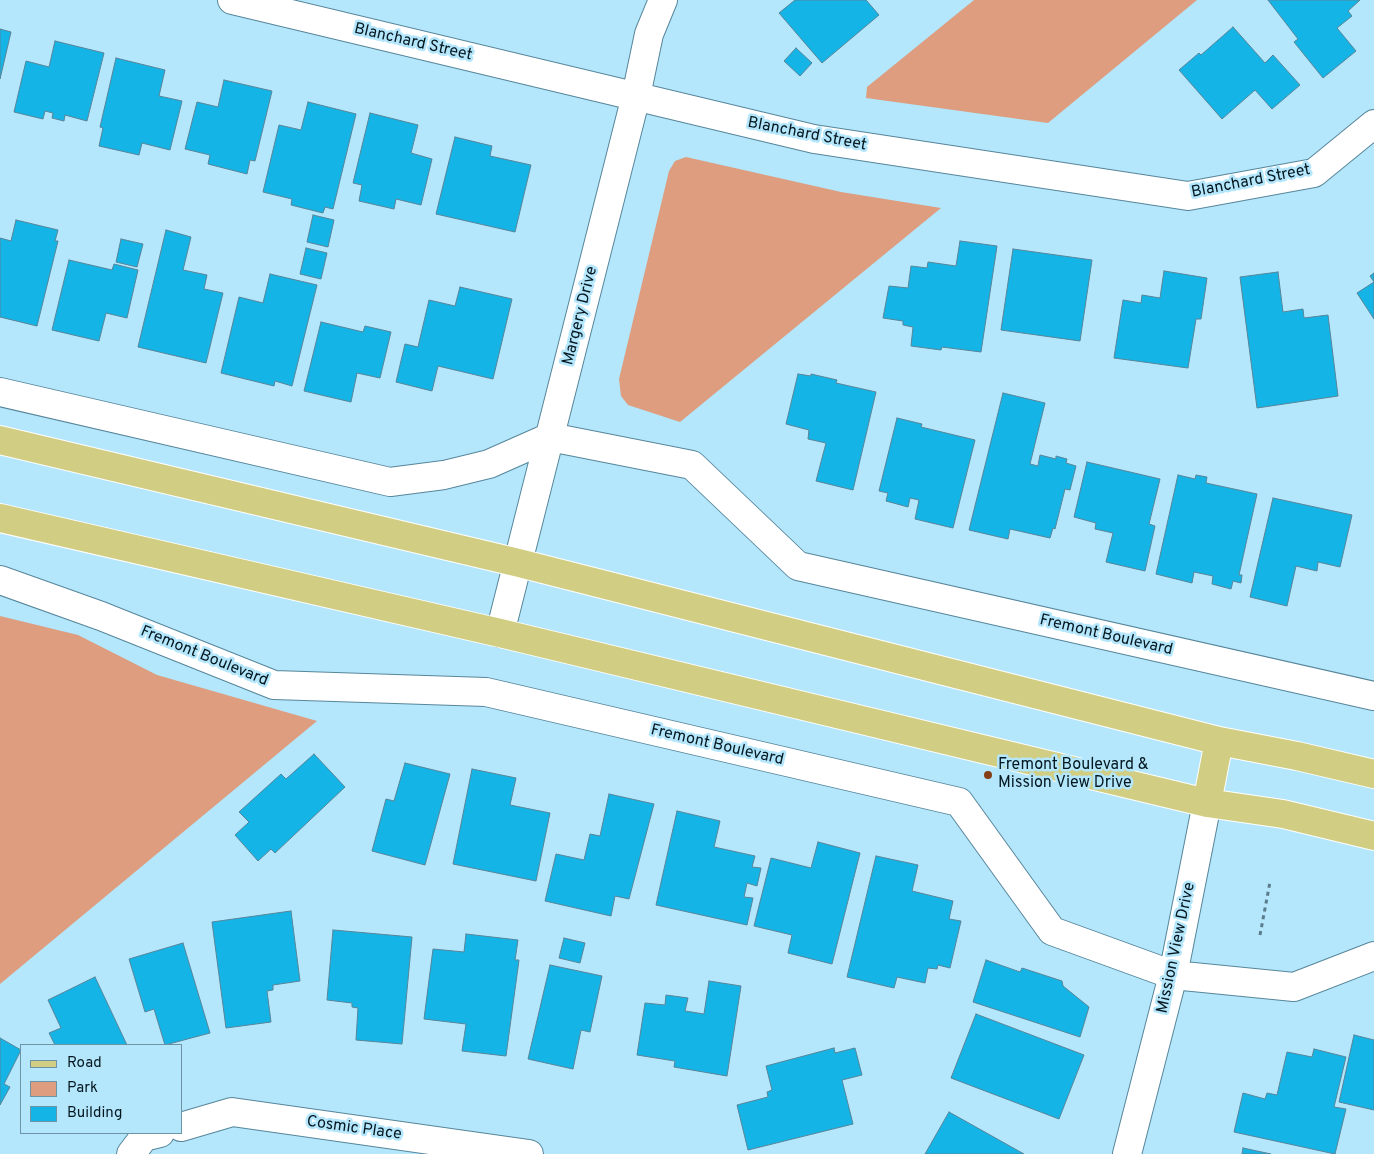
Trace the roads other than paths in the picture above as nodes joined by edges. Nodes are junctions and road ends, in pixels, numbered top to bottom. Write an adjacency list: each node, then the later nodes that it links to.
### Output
1 (663, 0): 3 (street, Margery Drive)
2 (241, 1): 3 (street, Blanchard Street)
3 (636, 96): 4 (street, Blanchard Street); 6 (street, Margery Drive)
4 (1374, 124)
5 (0, 392): 6 (street)
6 (550, 437): 9 (street, Margery Drive); 12 (street, Fremont Boulevard)
7 (0, 440): 9 (main road)
8 (0, 518): 11 (main road)
9 (518, 563): 11 (street, Margery Drive); 13 (main road)
10 (0, 580): 18 (street, Fremont Boulevard)
11 (500, 633): 15 (main road)
12 (1374, 696)
13 (1218, 741): 14 (main road); 15 (main road, Mission View Drive)
14 (1374, 774)
15 (1207, 803): 16 (main road); 18 (street, Mission View Drive)
16 (1374, 836)
17 (1374, 956): 18 (street, Fremont Boulevard)
18 (1173, 975): 23 (street, Mission View Drive)
19 (182, 1127): 22 (street, Cosmic Place)
20 (156, 1134): 21 (street)
21 (131, 1154)
22 (529, 1154)
23 (1127, 1154)

